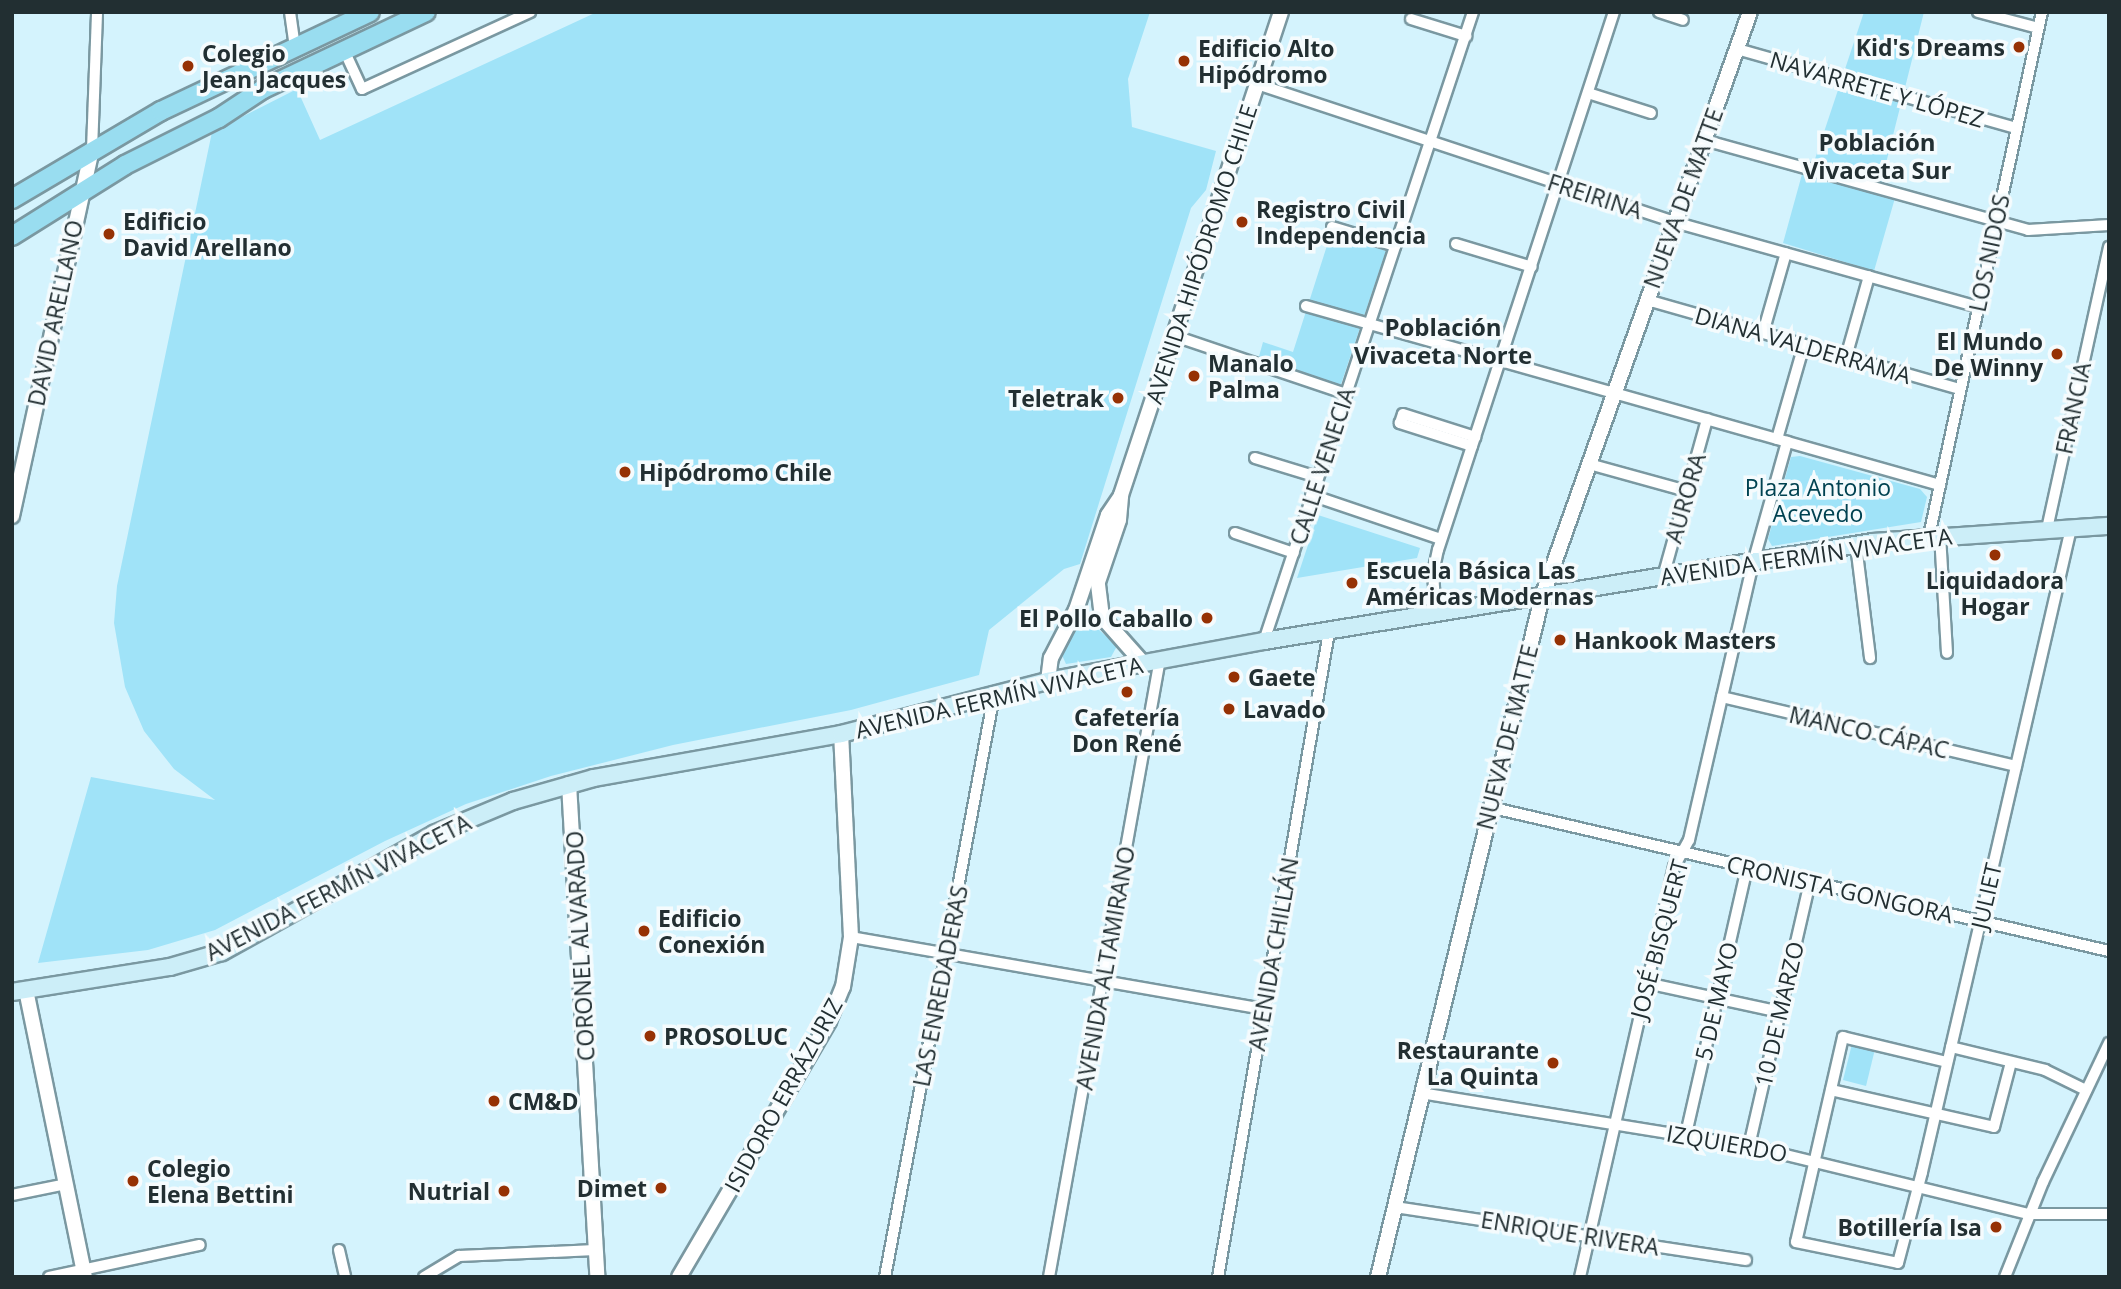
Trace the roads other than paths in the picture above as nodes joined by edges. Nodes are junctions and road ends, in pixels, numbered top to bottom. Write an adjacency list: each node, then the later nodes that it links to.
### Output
1 (97, 12): 27 (street)
2 (290, 12): 18 (street)
3 (370, 12): 18 (main road)
4 (426, 12): 20 (main road)
5 (530, 12): 20 (street)
6 (1281, 12): 21 (street, AVENIDA HIPÓDROMO CHILE)
7 (1474, 12): 17 (street, CALLE VENECIA)
8 (1614, 12): 22 (street)
9 (1659, 12): 15 (street)
10 (1750, 12): 19 (street, NUEVA DE MATTE)
11 (1978, 12): 13 (street)
12 (2042, 12): 16 (street, LOS NIDOS)
13 (2016, 17): 16 (street)
14 (1411, 19): 17 (street)
15 (1683, 20)
16 (2038, 28): 24 (street, LOS NIDOS)
17 (1466, 36): 26 (street, CALLE VENECIA)
18 (295, 48): 27 (main road)
19 (1737, 49): 24 (street, NAVARRETE Y LÓPEZ); 25 (street, NUEVA DE MATTE)
20 (344, 50): 29 (main road)
21 (1257, 84): 26 (street, FREIRINA); 47 (street, AVENIDA HIPÓDROMO CHILE)
22 (1588, 93): 23 (street); 28 (street)
23 (1651, 113)
24 (2016, 128): 32 (street, LOS NIDOS)
25 (1704, 140): 31 (street, NUEVA DE MATTE); 32 (street)
26 (1430, 141): 28 (street, FREIRINA); 37 (street, CALLE VENECIA)
27 (92, 150): 29 (street, DAVID ARELLANO); 30 (main road)
28 (1559, 184): 31 (street, FREIRINA); 40 (street)
29 (81, 192): 35 (main road); 65 (street, DAVID ARELLANO)
30 (12, 198)
31 (1674, 222): 39 (street, FREIRINA); 42 (street, NUEVA DE MATTE)
32 (1996, 222): 33 (street); 44 (street, LOS NIDOS)
33 (2109, 225)
34 (1332, 227): 37 (street)
35 (12, 236)
36 (1456, 244): 40 (street)
37 (1395, 246): 45 (street, CALLE VENECIA)
38 (2109, 247): 68 (street, FRANCIA)
39 (1786, 253): 41 (street, FREIRINA); 46 (street)
40 (1532, 267): 50 (street)
41 (1870, 276): 44 (street, FREIRINA); 49 (street)
42 (1647, 300): 46 (street, DIANA VALDERRAMA); 52 (street, NUEVA DE MATTE)
43 (1306, 306): 45 (street)
44 (1978, 307): 51 (street, LOS NIDOS)
45 (1368, 325): 50 (street); 53 (street, CALLE VENECIA)
46 (1763, 333): 48 (street, DIANA VALDERRAMA)
47 (1175, 336): 53 (street); 63 (street, AVENIDA HIPÓDROMO CHILE)
48 (1804, 345): 49 (street, DIANA VALDERRAMA); 56 (street, JOSÉ BISQUERT)
49 (1846, 357): 51 (street, DIANA VALDERRAMA)
50 (1500, 362): 52 (street); 57 (street)
51 (1960, 389): 61 (street, LOS NIDOS)
52 (1614, 393): 54 (street); 59 (street, NUEVA DE MATTE)
53 (1346, 394): 60 (street, CALLE VENECIA)
54 (1707, 419): 56 (street); 62 (street, AURORA)
55 (1434, 429): 57 (street)
56 (1782, 440): 61 (street); 74 (street, JOSÉ BISQUERT)
57 (1474, 442): 71 (street)
58 (1255, 458): 60 (street)
59 (1589, 464): 62 (street); 76 (street, NUEVA DE MATTE)
60 (1317, 477): 64 (street, CALLE VENECIA)
61 (1940, 485): 70 (street, LOS NIDOS)
62 (1687, 491): 75 (street, AURORA)
63 (1122, 495): 83 (street, AVENIDA HIPÓDROMO CHILE); 84 (street, AVENIDA HIPÓDROMO CHILE)
64 (1311, 495): 71 (street); 73 (street, CALLE VENECIA)
65 (13, 507)
66 (2109, 526): 67 (main road, AVENIDA FERMÍN VIVACETA)
67 (2071, 528): 68 (main road, AVENIDA FERMÍN VIVACETA); 88 (street, JULIET)
68 (2047, 529): 70 (main road, AVENIDA FERMÍN VIVACETA)
69 (1236, 533): 73 (street)
70 (1934, 535): 72 (main road, AVENIDA FERMÍN VIVACETA); 80 (street, LOS NIDOS)
71 (1441, 540): 77 (street)
72 (1856, 545): 74 (main road, AVENIDA FERMÍN VIVACETA); 81 (street)
73 (1294, 553): 79 (street, CALLE VENECIA)
74 (1753, 563): 75 (main road, AVENIDA FERMÍN VIVACETA); 86 (street, JOSÉ BISQUERT)
75 (1663, 577): 76 (main road, AVENIDA FERMÍN VIVACETA)
76 (1542, 597): 77 (main road, AVENIDA FERMÍN VIVACETA); 90 (street, NUEVA DE MATTE)
77 (1436, 614): 78 (main road, AVENIDA FERMÍN VIVACETA)
78 (1329, 632): 79 (main road, AVENIDA FERMÍN VIVACETA); 102 (street, AVENIDA CHILLÁN)
79 (1264, 641): 82 (main road, AVENIDA FERMÍN VIVACETA)
80 (1947, 653)
81 (1870, 658)
82 (1160, 659): 83 (main road, AVENIDA FERMÍN VIVACETA); 98 (street, AVENIDA ALTAMIRANO)
83 (1142, 662): 84 (main road, AVENIDA FERMÍN VIVACETA)
84 (1048, 681): 85 (main road, AVENIDA FERMÍN VIVACETA)
85 (995, 695): 87 (main road, AVENIDA FERMÍN VIVACETA); 97 (street, LAS ENREDADERAS)
86 (1722, 697): 88 (street, MANCO CÁPAC); 91 (street, JOSÉ BISQUERT)
87 (841, 734): 89 (main road, AVENIDA FERMÍN VIVACETA); 95 (street, ISIDORO ERRÁZURIZ)
88 (2016, 766): 94 (street, JULIET)
89 (569, 784): 100 (main road, AVENIDA FERMÍN VIVACETA); 125 (street, CORONEL ALVARADO)
90 (1489, 807): 91 (street, CRONISTA GONGORA); 110 (street, NUEVA DE MATTE)
91 (1682, 852): 92 (street, CRONISTA GONGORA); 99 (street, JOSÉ BISQUERT)
92 (1747, 867): 93 (street, CRONISTA GONGORA); 101 (street, 5 DE MAYO)
93 (1810, 882): 94 (street, CRONISTA GONGORA); 103 (street, 10 DE MARZO)
94 (1980, 921): 96 (street, CRONISTA GONGORA); 105 (street, JULIET)
95 (851, 937): 97 (street); 132 (street, ISIDORO ERRÁZURIZ)
96 (2109, 951)
97 (946, 953): 98 (street); 133 (street, LAS ENREDADERAS)
98 (1103, 981): 102 (street); 134 (street, AVENIDA ALTAMIRANO)
99 (1646, 983): 101 (street); 112 (street, JOSÉ BISQUERT)
100 (19, 991): 116 (street)
101 (1717, 998): 103 (street); 113 (street, 5 DE MAYO)
102 (1264, 1009): 135 (street, AVENIDA CHILLÁN)
103 (1780, 1012): 114 (street, 10 DE MARZO)
104 (2109, 1043): 109 (street)
105 (1951, 1047): 106 (street, JULIET); 107 (street)
106 (1947, 1062): 108 (street); 111 (street, JULIET)
107 (2011, 1062): 109 (street); 111 (street)
108 (1831, 1090): 111 (street); 115 (street)
109 (2085, 1090): 121 (street)
110 (1421, 1093): 112 (street, IZQUIERDO); 119 (street, NUEVA DE MATTE)
111 (1935, 1114): 117 (street, JULIET)
112 (1614, 1124): 113 (street, IZQUIERDO); 122 (street, JOSÉ BISQUERT)
113 (1686, 1135): 114 (street, IZQUIERDO)
114 (1748, 1146): 115 (street, IZQUIERDO)
115 (1815, 1160): 117 (street, IZQUIERDO); 117 (street, JULIET)
116 (66, 1184): 118 (street); 127 (street)
117 (1919, 1184): 121 (street, IZQUIERDO)
118 (12, 1195)
119 (1395, 1207): 122 (street, ENRIQUE RIVERA); 136 (street, NUEVA DE MATTE)
120 (2109, 1213): 121 (street, IZQUIERDO)
121 (2029, 1214): 138 (street)
122 (1589, 1236): 126 (street, ENRIQUE RIVERA); 137 (street, JOSÉ BISQUERT)
123 (200, 1245): 127 (street)
124 (339, 1250): 129 (street)
125 (595, 1250): 130 (street); 131 (street, CORONEL ALVARADO)
126 (1746, 1260)
127 (84, 1273): 128 (street)
128 (49, 1277)
129 (345, 1277)
130 (424, 1277)
131 (597, 1277)
132 (679, 1277)
133 (885, 1277)
134 (1049, 1277)
135 (1218, 1277)
136 (1378, 1277)
137 (1580, 1277)
138 (2005, 1277)

